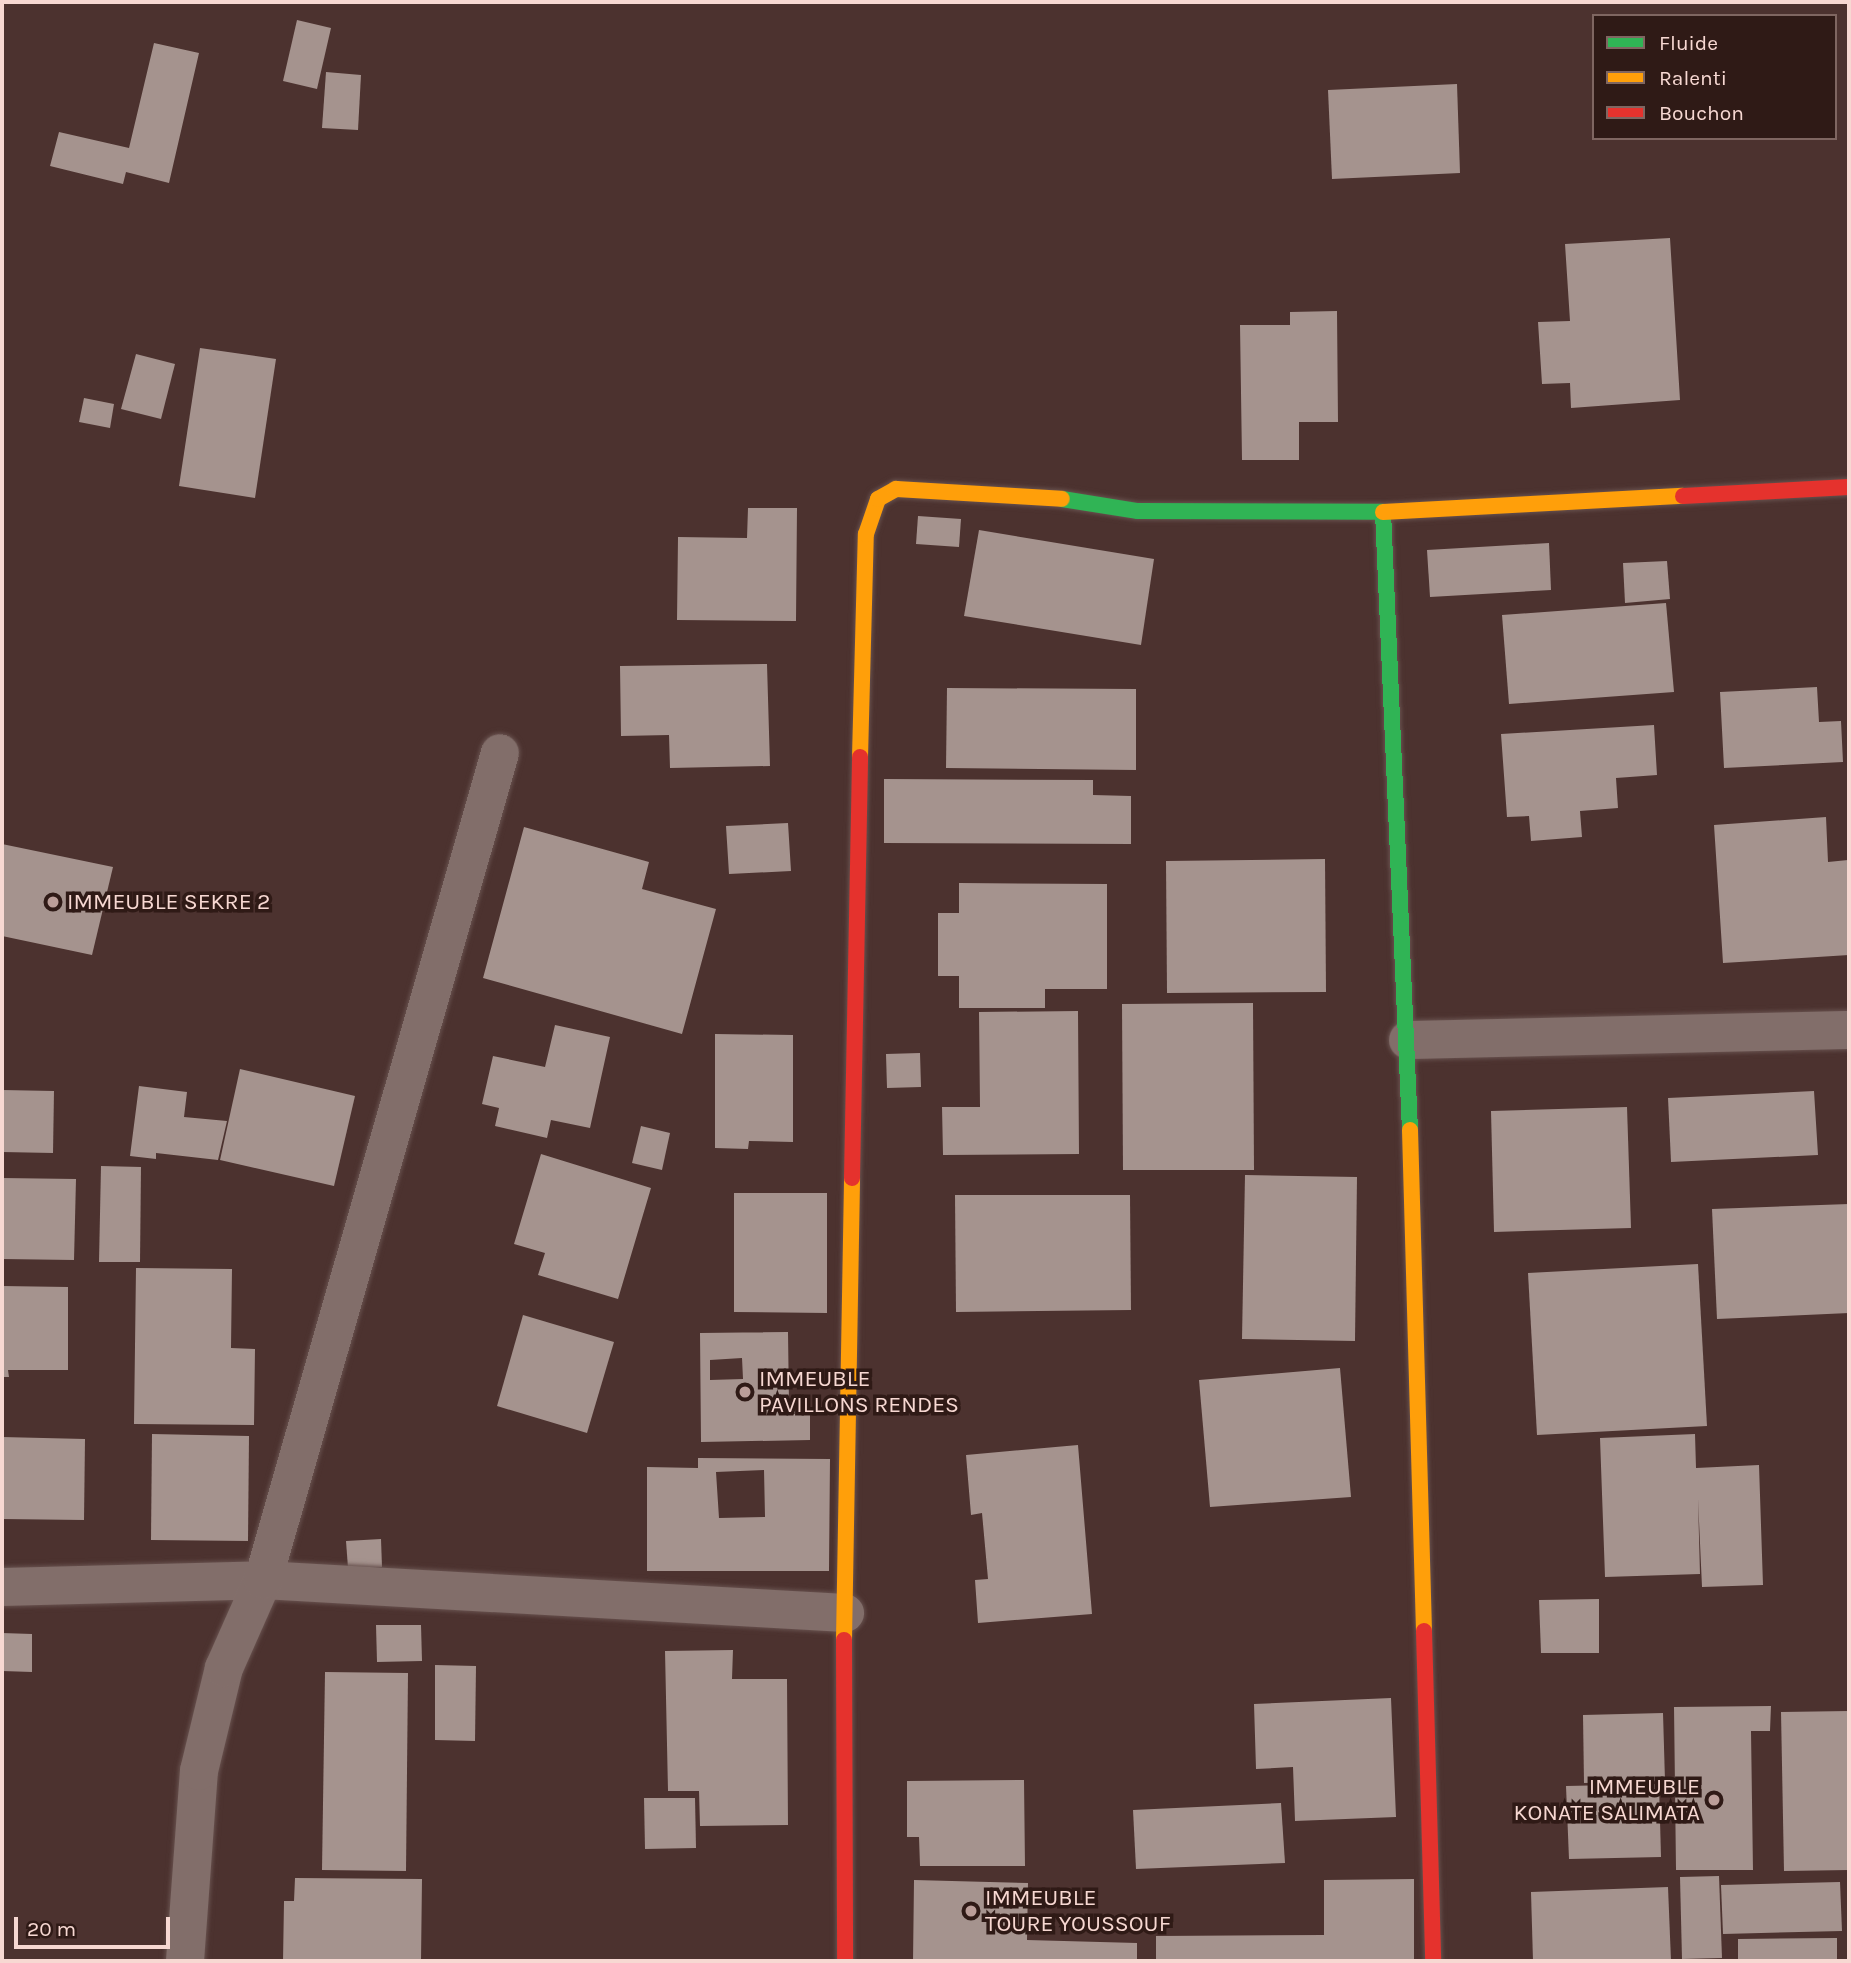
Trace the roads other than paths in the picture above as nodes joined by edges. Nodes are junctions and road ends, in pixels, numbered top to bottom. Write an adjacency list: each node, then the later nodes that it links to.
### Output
1 (1849, 487): 2 (street)
2 (1383, 512): 5 (street); 8 (street)
3 (500, 753): 6 (street)
4 (1849, 1030): 5 (street)
5 (1408, 1040): 11 (street)
6 (263, 1580): 7 (street); 8 (street); 9 (street)
7 (2, 1587)
8 (845, 1613): 10 (street)
9 (185, 1961)
10 (845, 1961)
11 (1433, 1961)

